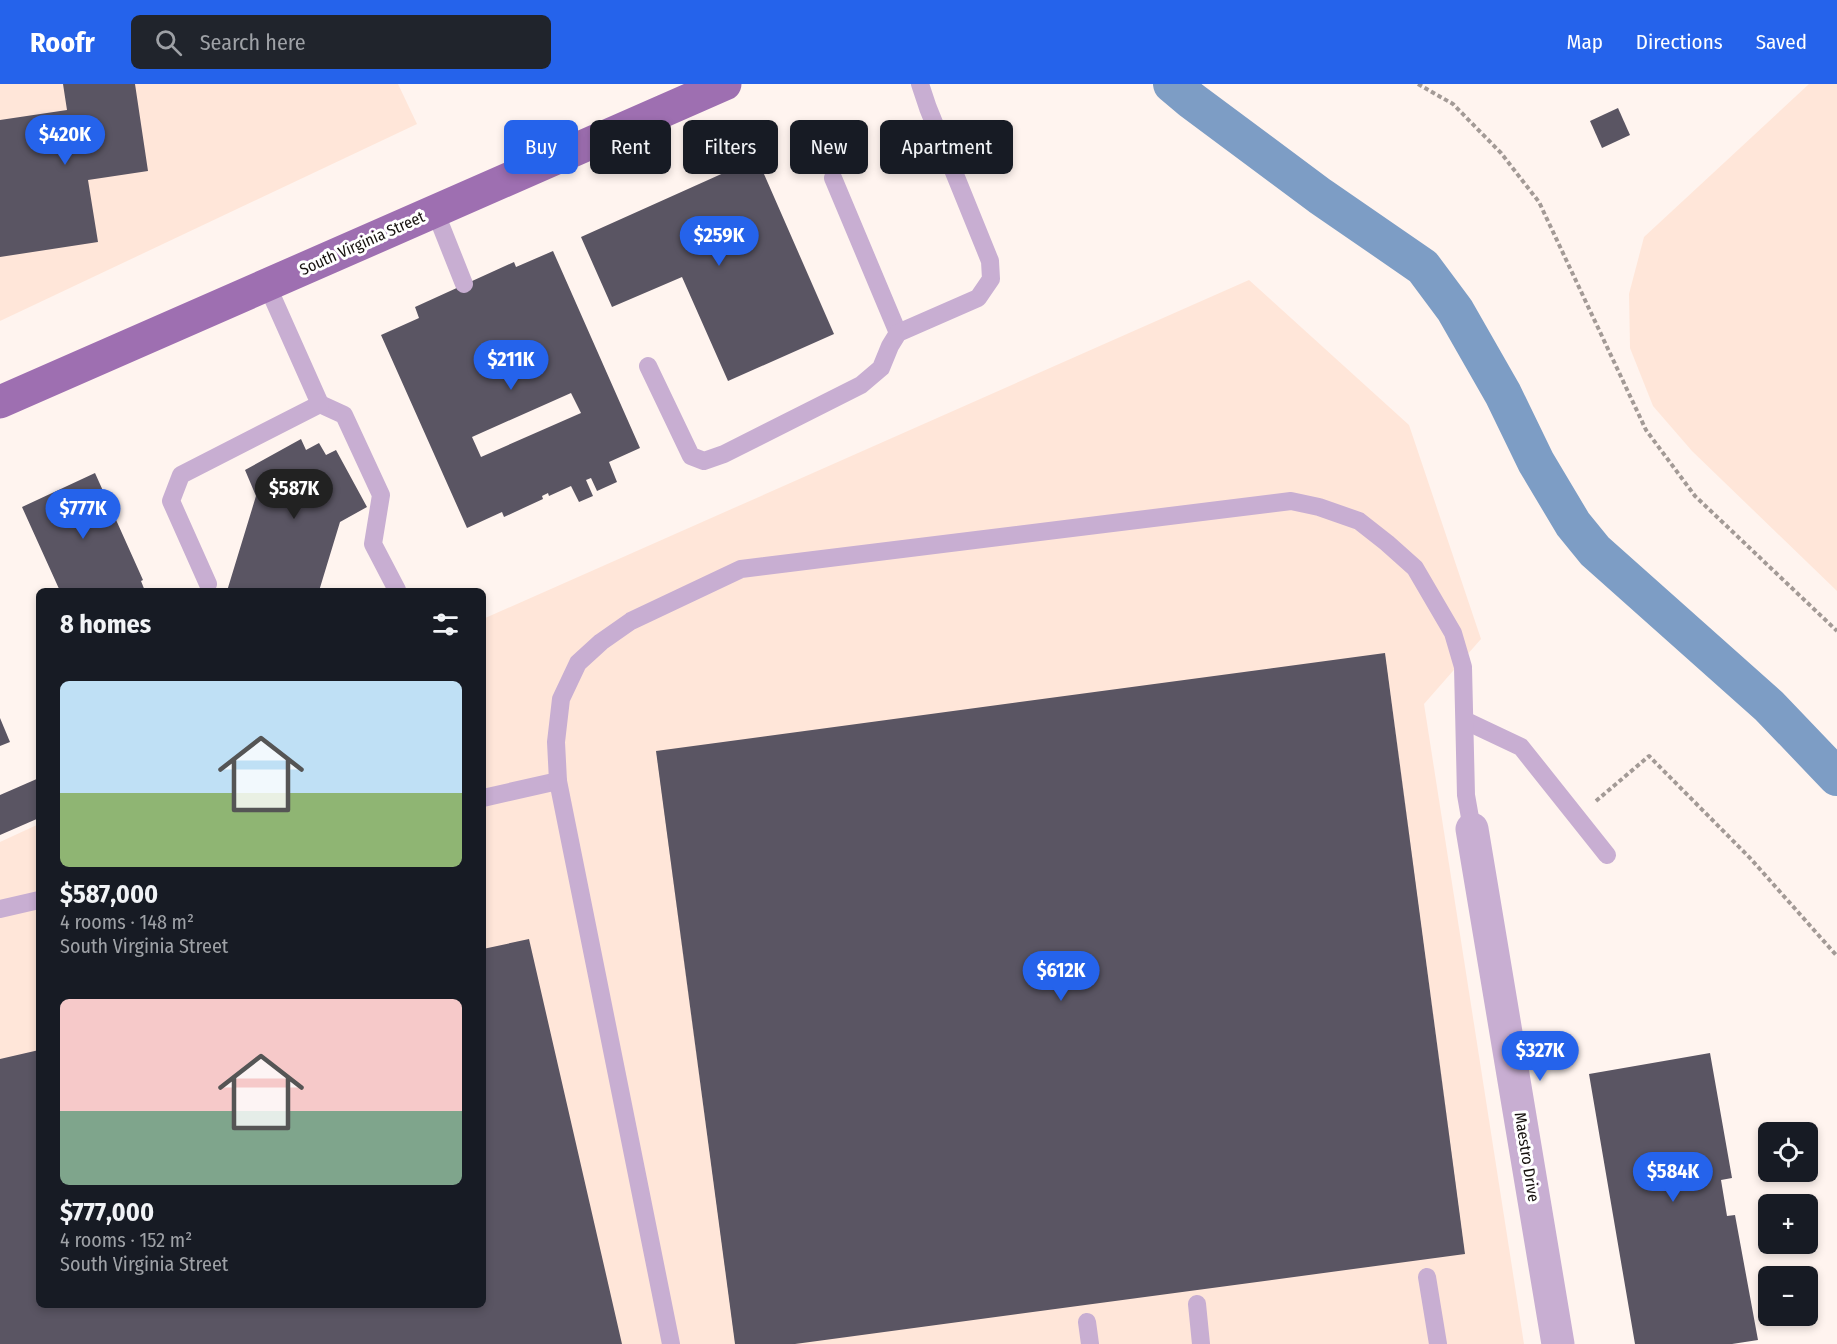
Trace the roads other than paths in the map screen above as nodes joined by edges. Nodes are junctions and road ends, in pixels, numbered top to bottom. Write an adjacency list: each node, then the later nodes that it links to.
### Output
1 (725, 84): 4 (main road, South Virginia Street)
2 (920, 84): 7 (lane)
3 (833, 178): 7 (lane)
4 (435, 211): 5 (lane); 6 (main road, South Virginia Street)
5 (464, 284)
6 (267, 285): 9 (main road, South Virginia Street); 10 (lane)
7 (898, 333): 8 (lane)
8 (648, 366)
9 (0, 402)
10 (320, 404): 11 (lane); 12 (lane)
11 (208, 584)
12 (396, 588)
13 (1466, 721): 14 (lane); 16 (lane); 17 (lane)
14 (558, 781): 15 (lane); 23 (lane)
15 (486, 797)
16 (1472, 829): 27 (street, Maestro Drive)
17 (1607, 855)
18 (36, 901): 19 (lane)
19 (0, 909)
20 (1427, 1277): 26 (lane)
21 (1197, 1304): 25 (lane)
22 (1087, 1322): 24 (lane)
23 (671, 1344)
24 (1090, 1344)
25 (1201, 1344)
26 (1438, 1344)
27 (1558, 1344)

